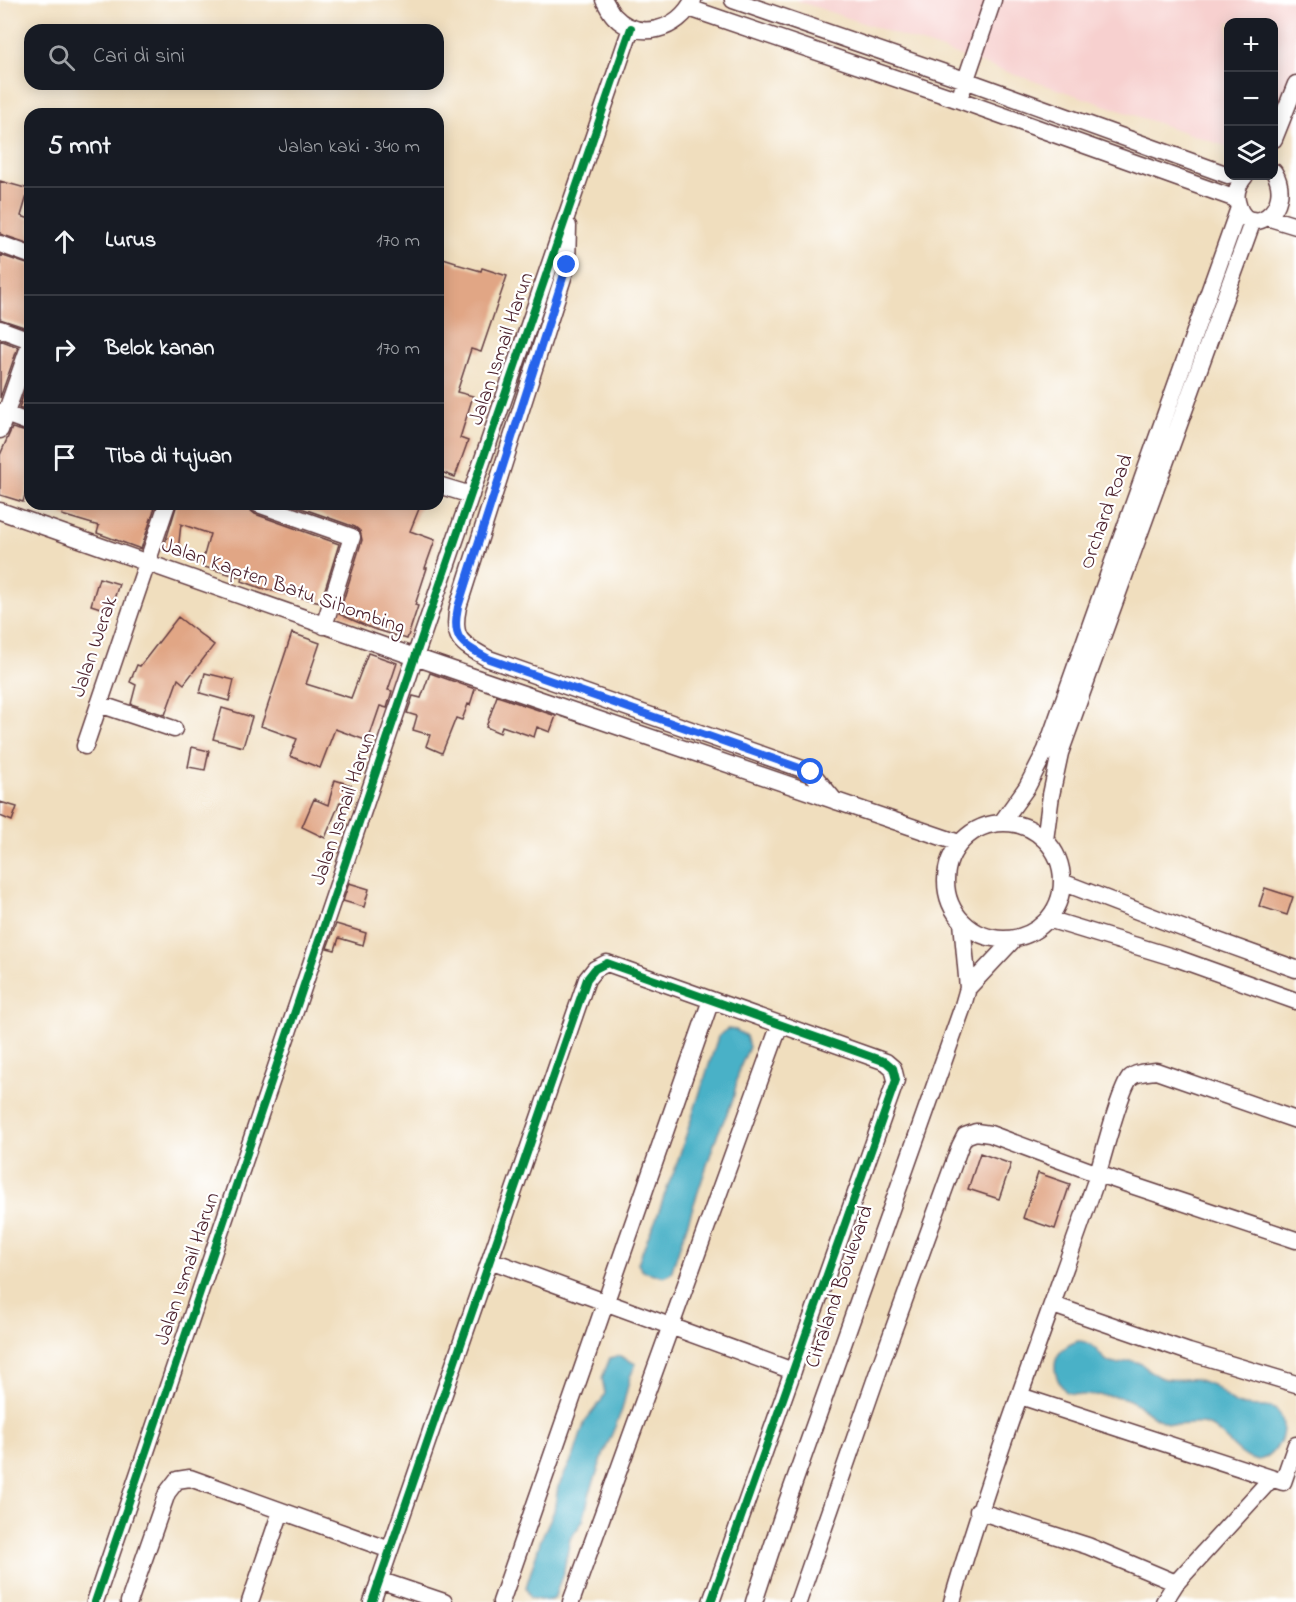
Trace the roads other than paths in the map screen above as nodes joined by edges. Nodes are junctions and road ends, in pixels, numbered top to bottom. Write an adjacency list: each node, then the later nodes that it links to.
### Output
1 (604, 0): 5 (street)
2 (733, 0): 6 (street)
3 (993, 0): 6 (street)
4 (691, 4): 5 (street); 8 (street)
5 (631, 28): 15 (street, Jalan Ismail Harun)
6 (965, 80): 8 (street); 11 (street)
7 (1296, 84): 9 (street)
8 (959, 100): 14 (street)
9 (1293, 104): 10 (street)
10 (1278, 132)
11 (1224, 172)
12 (1284, 179): 16 (street)
13 (1237, 180): 14 (street, Orchard Road)
14 (1238, 204): 17 (street); 38 (street, Orchard Road)
15 (568, 210): 27 (street, Jalan Ismail Harun); 37 (street)
16 (1273, 219): 17 (street); 18 (street)
17 (1254, 220): 39 (street, Orchard Road)
18 (1296, 226)
19 (0, 244): 20 (street)
20 (24, 253)
21 (0, 329): 22 (street)
22 (24, 339)
23 (24, 358): 24 (street)
24 (2, 419): 25 (street)
25 (24, 422)
26 (444, 487): 27 (street)
27 (471, 495): 33 (street, Jalan Ismail Harun)
28 (165, 510): 31 (street, Jalan Werak)
29 (275, 510): 32 (street)
30 (0, 511): 31 (street, Jalan Kapten Batu Sihombing)
31 (147, 563): 32 (street, Jalan Kapten Batu Sihombing); 34 (street, Jalan Werak)
32 (324, 626): 33 (street, Jalan Kapten Batu Sihombing)
33 (415, 657): 37 (street, Jalan Kapten Batu Sihombing); 68 (street, Jalan Ismail Harun)
34 (99, 704): 35 (street); 36 (street, Jalan Werak)
35 (174, 729)
36 (85, 746)
37 (835, 801): 40 (street, Jalan Kapten Batu Sihombing)
38 (1002, 822): 39 (street); 40 (street)
39 (1046, 840): 41 (street)
40 (959, 843): 43 (street)
41 (1062, 882): 42 (street); 45 (street)
42 (1048, 919): 44 (street); 48 (street)
43 (962, 922): 44 (street); 46 (street, Citraland Boulevard)
44 (1014, 939): 46 (street, Citraland Boulevard)
45 (1296, 969)
46 (968, 988): 75 (street, Citraland Boulevard)
47 (711, 1000): 49 (street); 53 (street); 54 (street)
48 (1296, 1001)
49 (780, 1024): 56 (street); 57 (street)
50 (1296, 1120): 51 (street)
51 (1098, 1174): 52 (street); 55 (street); 76 (street)
52 (1296, 1240)
53 (490, 1260): 54 (street); 64 (street)
54 (606, 1302): 56 (street); 73 (street)
55 (1053, 1305): 58 (street); 59 (street)
56 (670, 1326): 57 (street); 67 (street)
57 (793, 1371): 74 (street)
58 (1296, 1384)
59 (1020, 1396): 61 (street); 63 (street)
60 (1296, 1445): 61 (street)
61 (1284, 1482): 66 (street)
62 (281, 1511): 64 (street); 69 (street); 70 (street)
63 (978, 1511): 66 (street); 77 (street)
64 (390, 1550): 65 (street)
65 (379, 1580): 71 (street); 72 (street)
66 (1176, 1583): 78 (street)
67 (577, 1600)
68 (95, 1602)
69 (129, 1602)
70 (250, 1602)
71 (372, 1602)
72 (444, 1602)
73 (501, 1602)
74 (711, 1602)
75 (754, 1602)
76 (798, 1602)
77 (951, 1602)
78 (1164, 1602)

